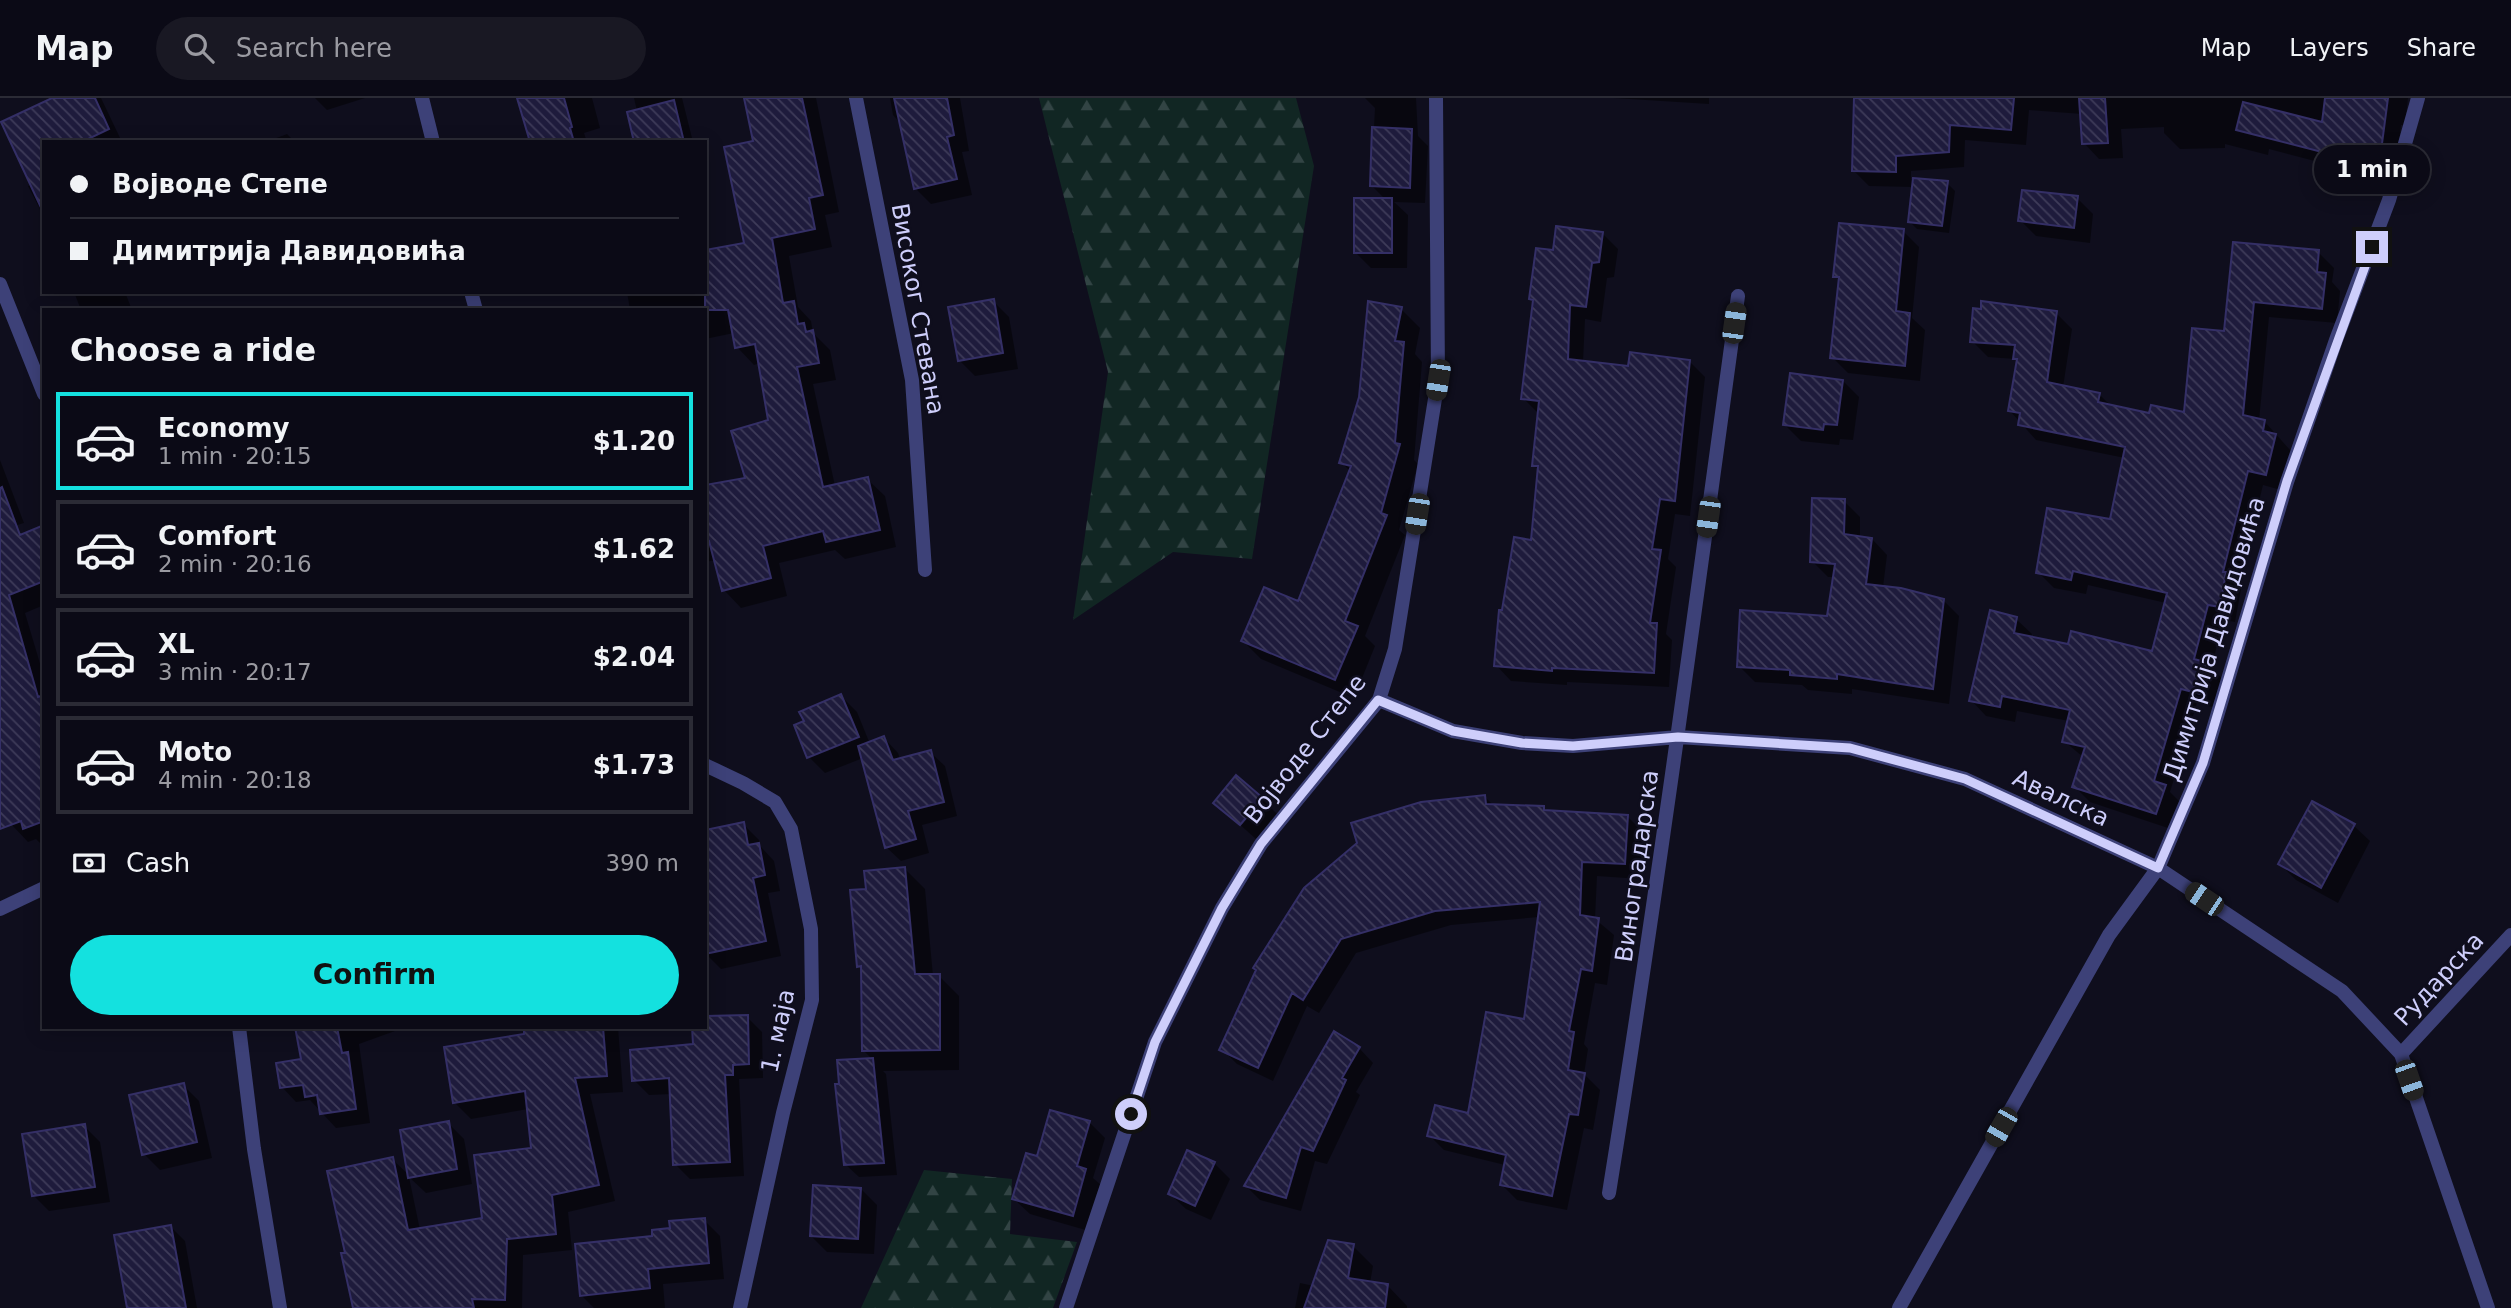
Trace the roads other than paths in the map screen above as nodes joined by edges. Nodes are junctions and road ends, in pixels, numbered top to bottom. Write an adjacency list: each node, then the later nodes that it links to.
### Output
1 (422, 98): 5 (street)
2 (856, 98): 9 (street, Високог Стевана)
3 (1436, 98): 10 (street, Војводе Степе)
4 (2418, 98): 13 (street, Димитрија Давидовића)
5 (432, 140)
6 (0, 284): 8 (street)
7 (1738, 296): 11 (street, Виноградарска)
8 (42, 389)
9 (925, 570)
10 (1378, 700): 11 (street, Авалска); 22 (street, Војводе Степе)
11 (1678, 737): 13 (street, Авалска); 19 (street, Виноградарска)
12 (707, 766): 21 (street, 1. маја)
13 (2158, 868): 18 (street, Авалска); 23 (street, Димитрија Давидовића)
14 (42, 889): 15 (street)
15 (0, 909)
16 (2511, 935): 18 (street, Рударска)
17 (239, 1029): 20 (street)
18 (2401, 1054): 24 (street, Авалска)
19 (1609, 1193)
20 (280, 1308)
21 (740, 1308)
22 (1066, 1308)
23 (1899, 1308)
24 (2488, 1308)

